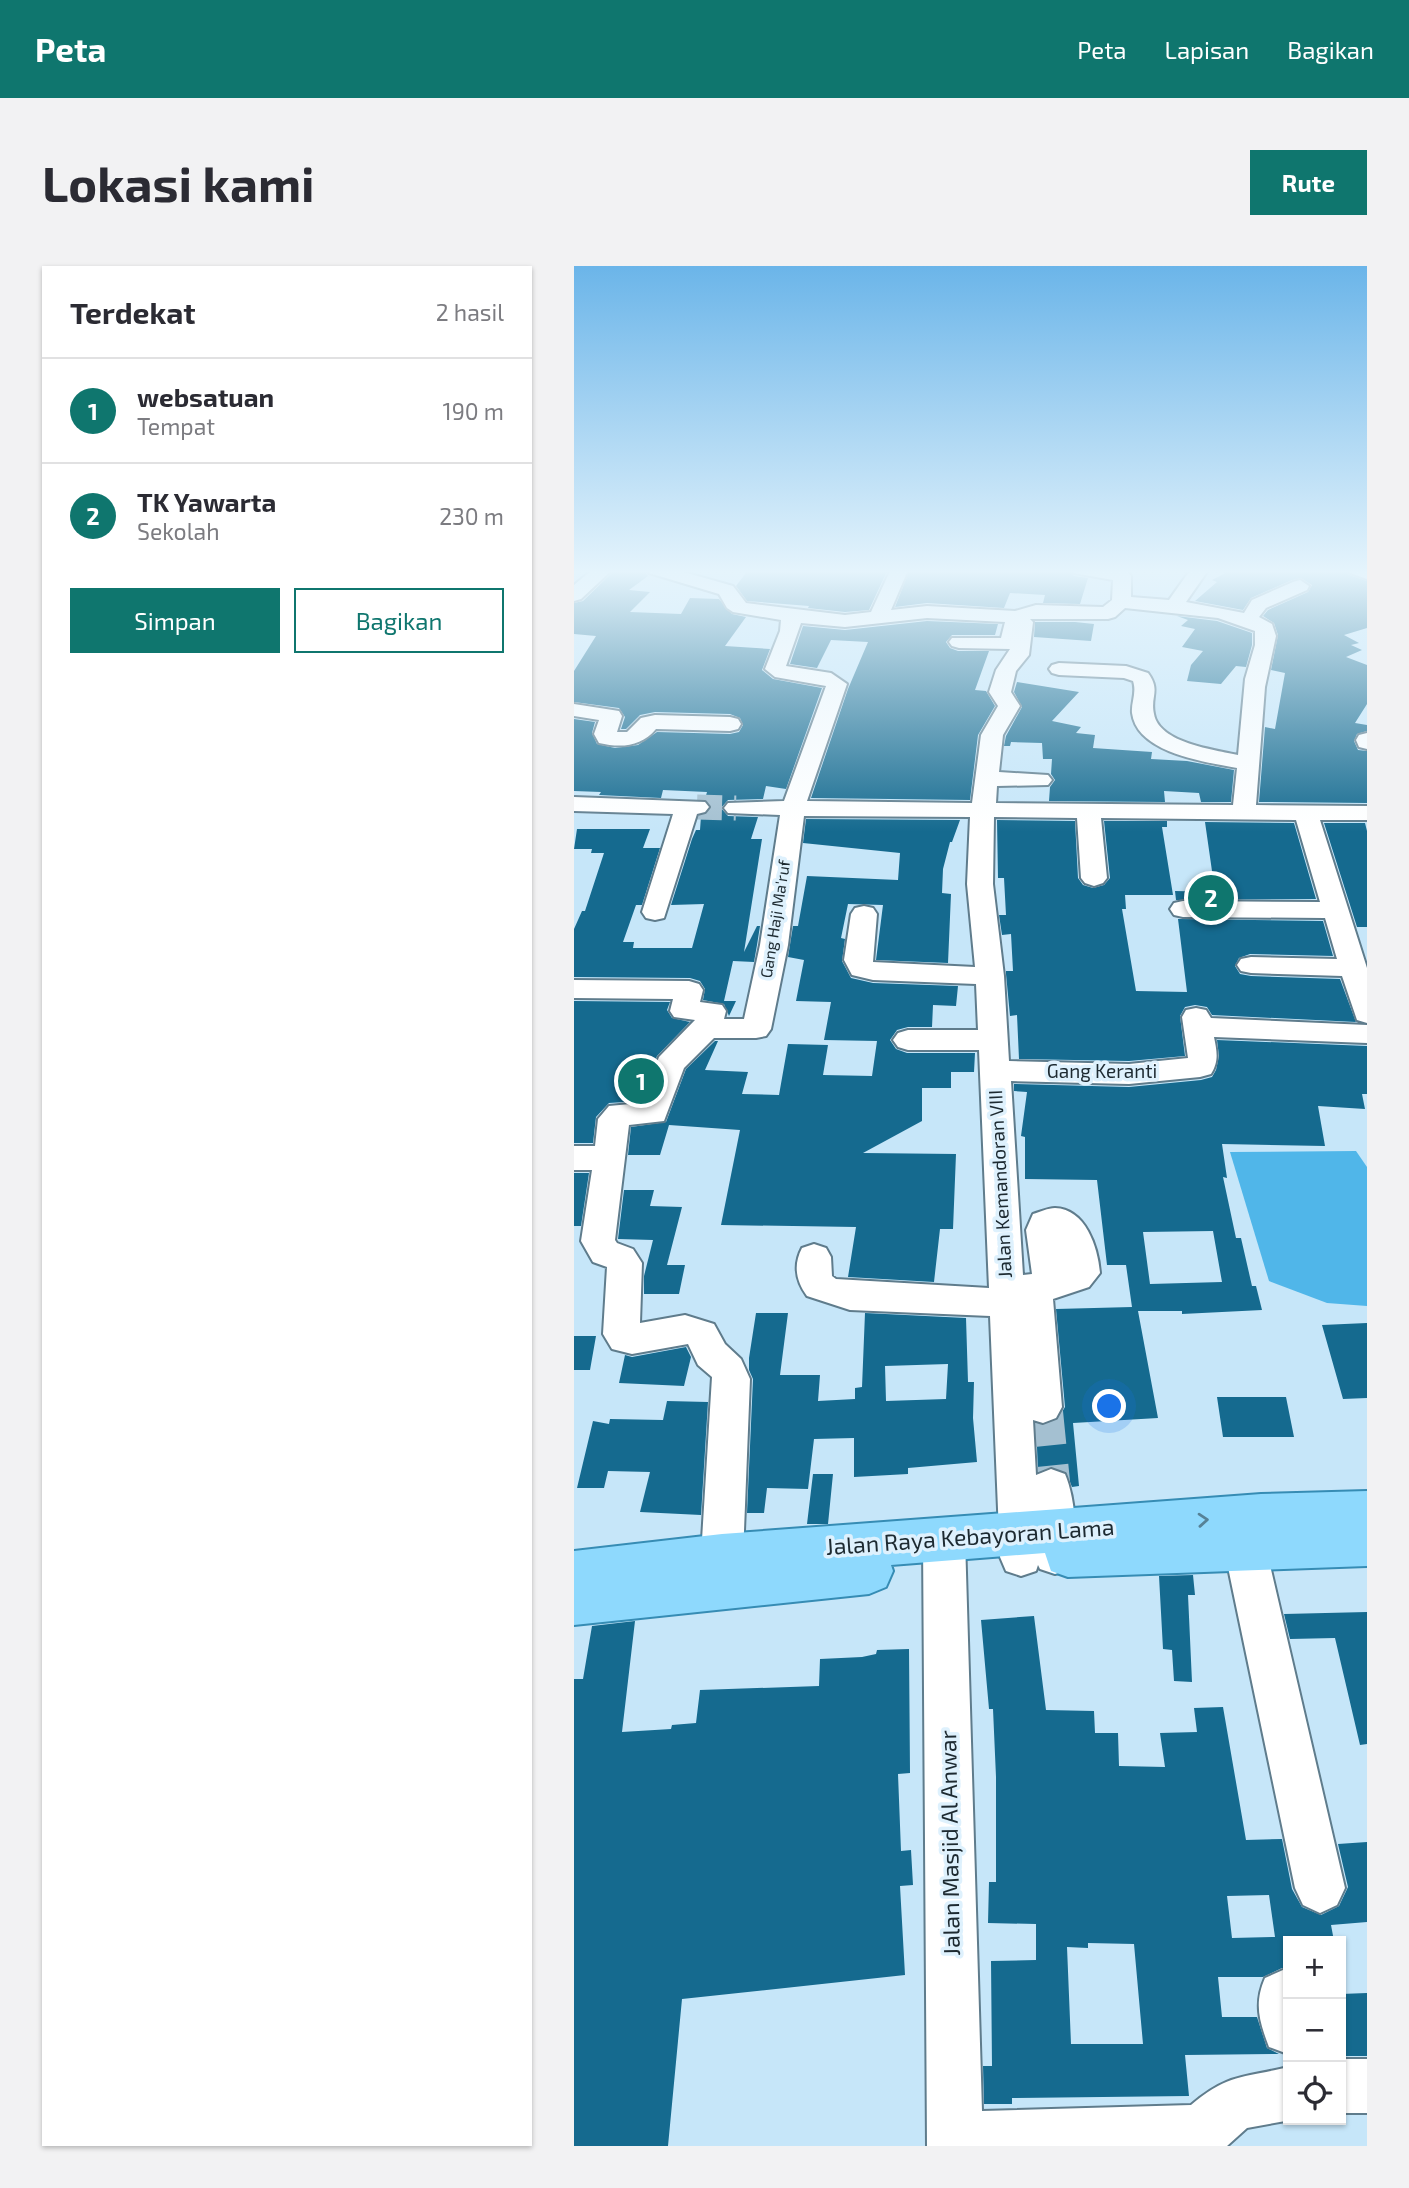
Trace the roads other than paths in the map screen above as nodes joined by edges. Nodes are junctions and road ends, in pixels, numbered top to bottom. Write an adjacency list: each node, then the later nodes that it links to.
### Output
1 (778, 657): 12 (street)
2 (1017, 657): 8 (street, Jalan Kemandoran VIII)
3 (1260, 657): 7 (street)
4 (1059, 669): 7 (street)
5 (574, 710): 6 (street)
6 (730, 723)
7 (1248, 763): 14 (street)
8 (987, 779): 9 (street); 15 (street, Jalan Kemandoran VIII)
9 (1040, 780)
10 (574, 804): 21 (street)
11 (736, 808): 12 (street)
12 (786, 809): 15 (street); 23 (street); 30 (street, Gang Haji Ma'ruf)
13 (1087, 811): 14 (street); 15 (street); 18 (street)
14 (1244, 811): 16 (street)
15 (984, 812): 25 (street, Jalan Kemandoran VIII)
16 (1306, 812): 17 (street); 20 (street)
17 (1367, 813)
18 (1094, 878)
19 (1182, 909): 20 (street)
20 (1334, 910): 26 (street)
21 (655, 912)
22 (864, 914): 25 (street)
23 (758, 934)
24 (1251, 965): 26 (street)
25 (990, 976): 33 (street, Jalan Kemandoran VIII)
26 (1359, 976): 28 (street)
27 (574, 989): 30 (street)
28 (1367, 1014)
29 (1197, 1022): 31 (street); 33 (street, Gang Keranti)
30 (707, 1028): 35 (street)
31 (1367, 1034)
32 (908, 1040): 33 (street)
33 (994, 1055): 37 (street, Jalan Kemandoran VIII)
34 (574, 1158): 35 (street)
35 (610, 1158): 44 (street)
36 (814, 1256): 37 (street)
37 (1024, 1291): 38 (street); 40 (street, Jalan Kemandoran VIII)
38 (1043, 1407)
39 (1367, 1512): 41 (main road, Jalan Raya Kebayoran Lama)
40 (1040, 1533): 41 (main road, Jalan Raya Kebayoran Lama); 43 (main road, Jalan Raya Kebayoran Lama)
41 (1258, 1537): 42 (main road, Jalan Raya Kebayoran Lama); 47 (street)
42 (1367, 1544)
43 (945, 1551): 44 (main road, Jalan Raya Kebayoran Lama); 51 (street, Jalan Masjid Al Anwar)
44 (699, 1569): 45 (main road, Jalan Raya Kebayoran Lama); 46 (main road, Jalan Raya Kebayoran Lama)
45 (574, 1574)
46 (574, 1601)
47 (1320, 1888)
48 (1346, 2086): 49 (street)
49 (1367, 2086)
50 (1283, 2095): 51 (street)
51 (955, 2143)

